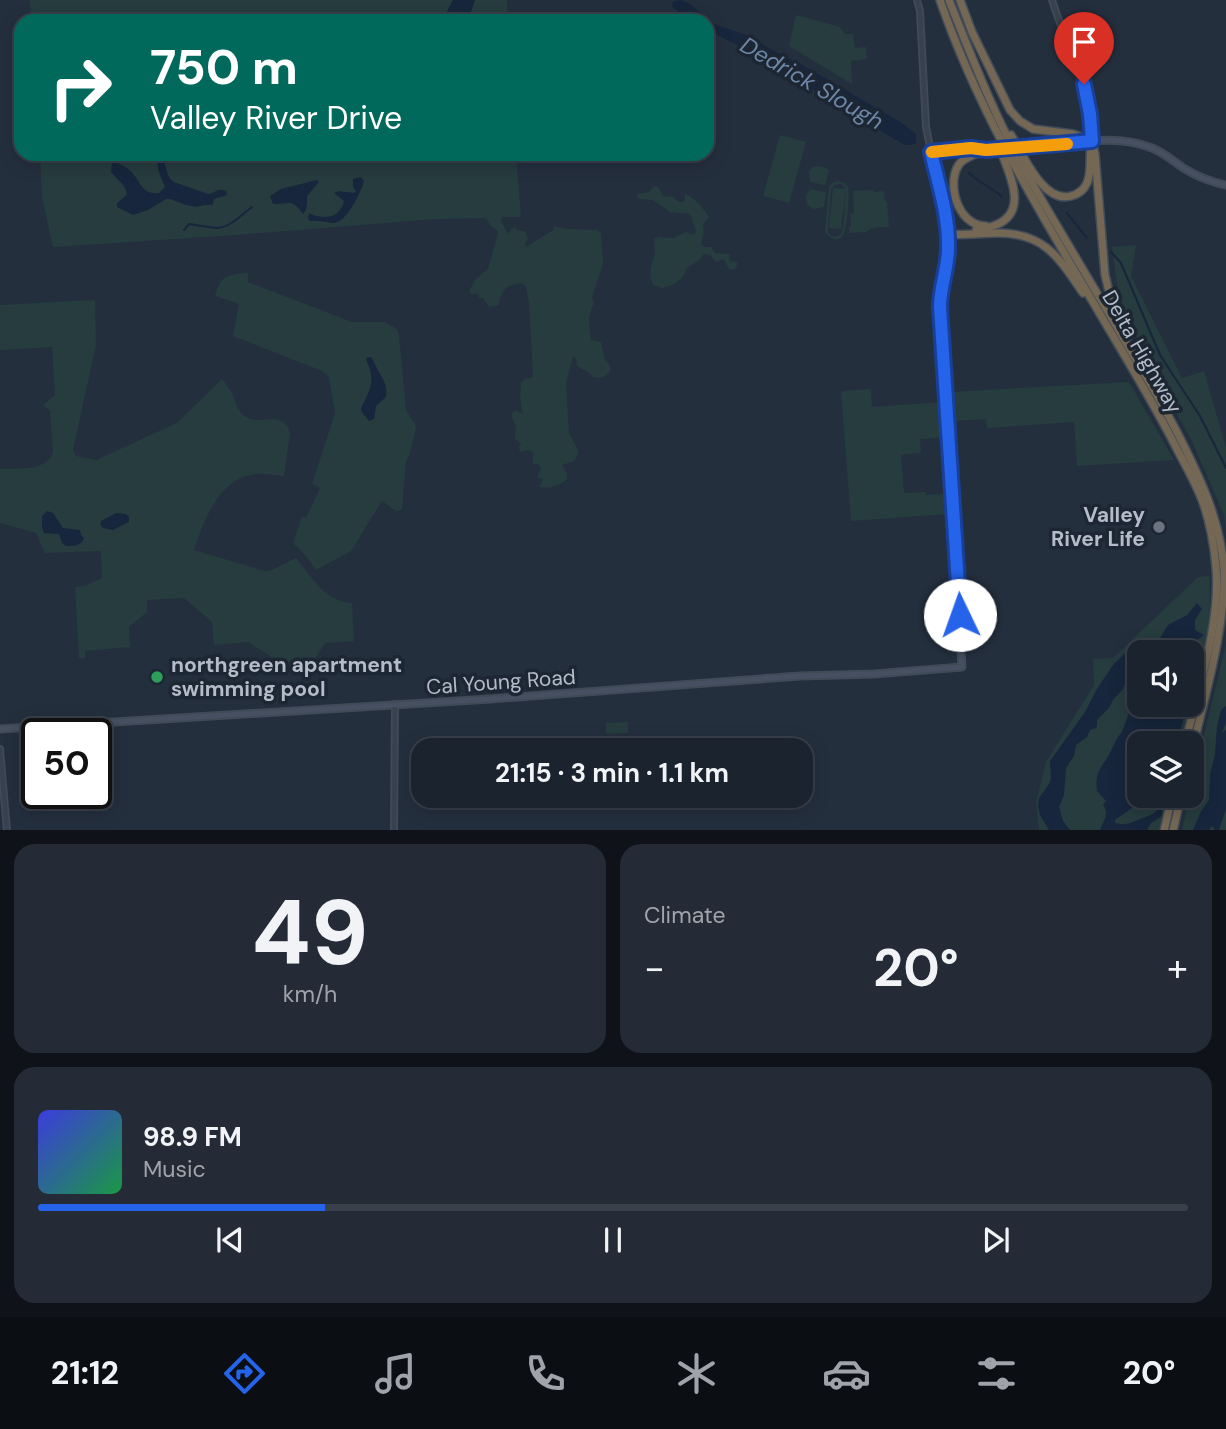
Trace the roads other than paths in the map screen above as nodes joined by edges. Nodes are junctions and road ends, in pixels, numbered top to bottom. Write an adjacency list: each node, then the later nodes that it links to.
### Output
1 (917, 0): 10 (street)
2 (940, 0): 7 (highway, Delta Highway)
3 (950, 0): 6 (highway, Delta Highway)
4 (960, 0): 8 (highway)
5 (1052, 0): 8 (street)
6 (981, 79): 8 (highway); 15 (highway, Delta Highway)
7 (981, 102): 12 (highway); 14 (highway, Delta Highway)
8 (1092, 141): 9 (main road, bridge); 11 (main road); 15 (highway)
9 (986, 150): 10 (main road); 12 (highway)
10 (931, 152): 13 (main road)
11 (1226, 185)
12 (990, 227): 13 (highway)
13 (948, 234): 14 (highway); 16 (main road, Cal Young Road)
14 (1110, 331): 18 (highway, Delta Highway)
15 (1159, 397): 19 (highway, Delta Highway)
16 (395, 704): 17 (main road, Cal Young Road); 24 (street)
17 (0, 729)
18 (1188, 731)
19 (1197, 731)
20 (0, 749): 23 (street)
21 (1169, 808): 25 (highway)
22 (1178, 808): 26 (highway)
23 (7, 830)
24 (394, 830)
25 (1164, 830)
26 (1173, 830)

